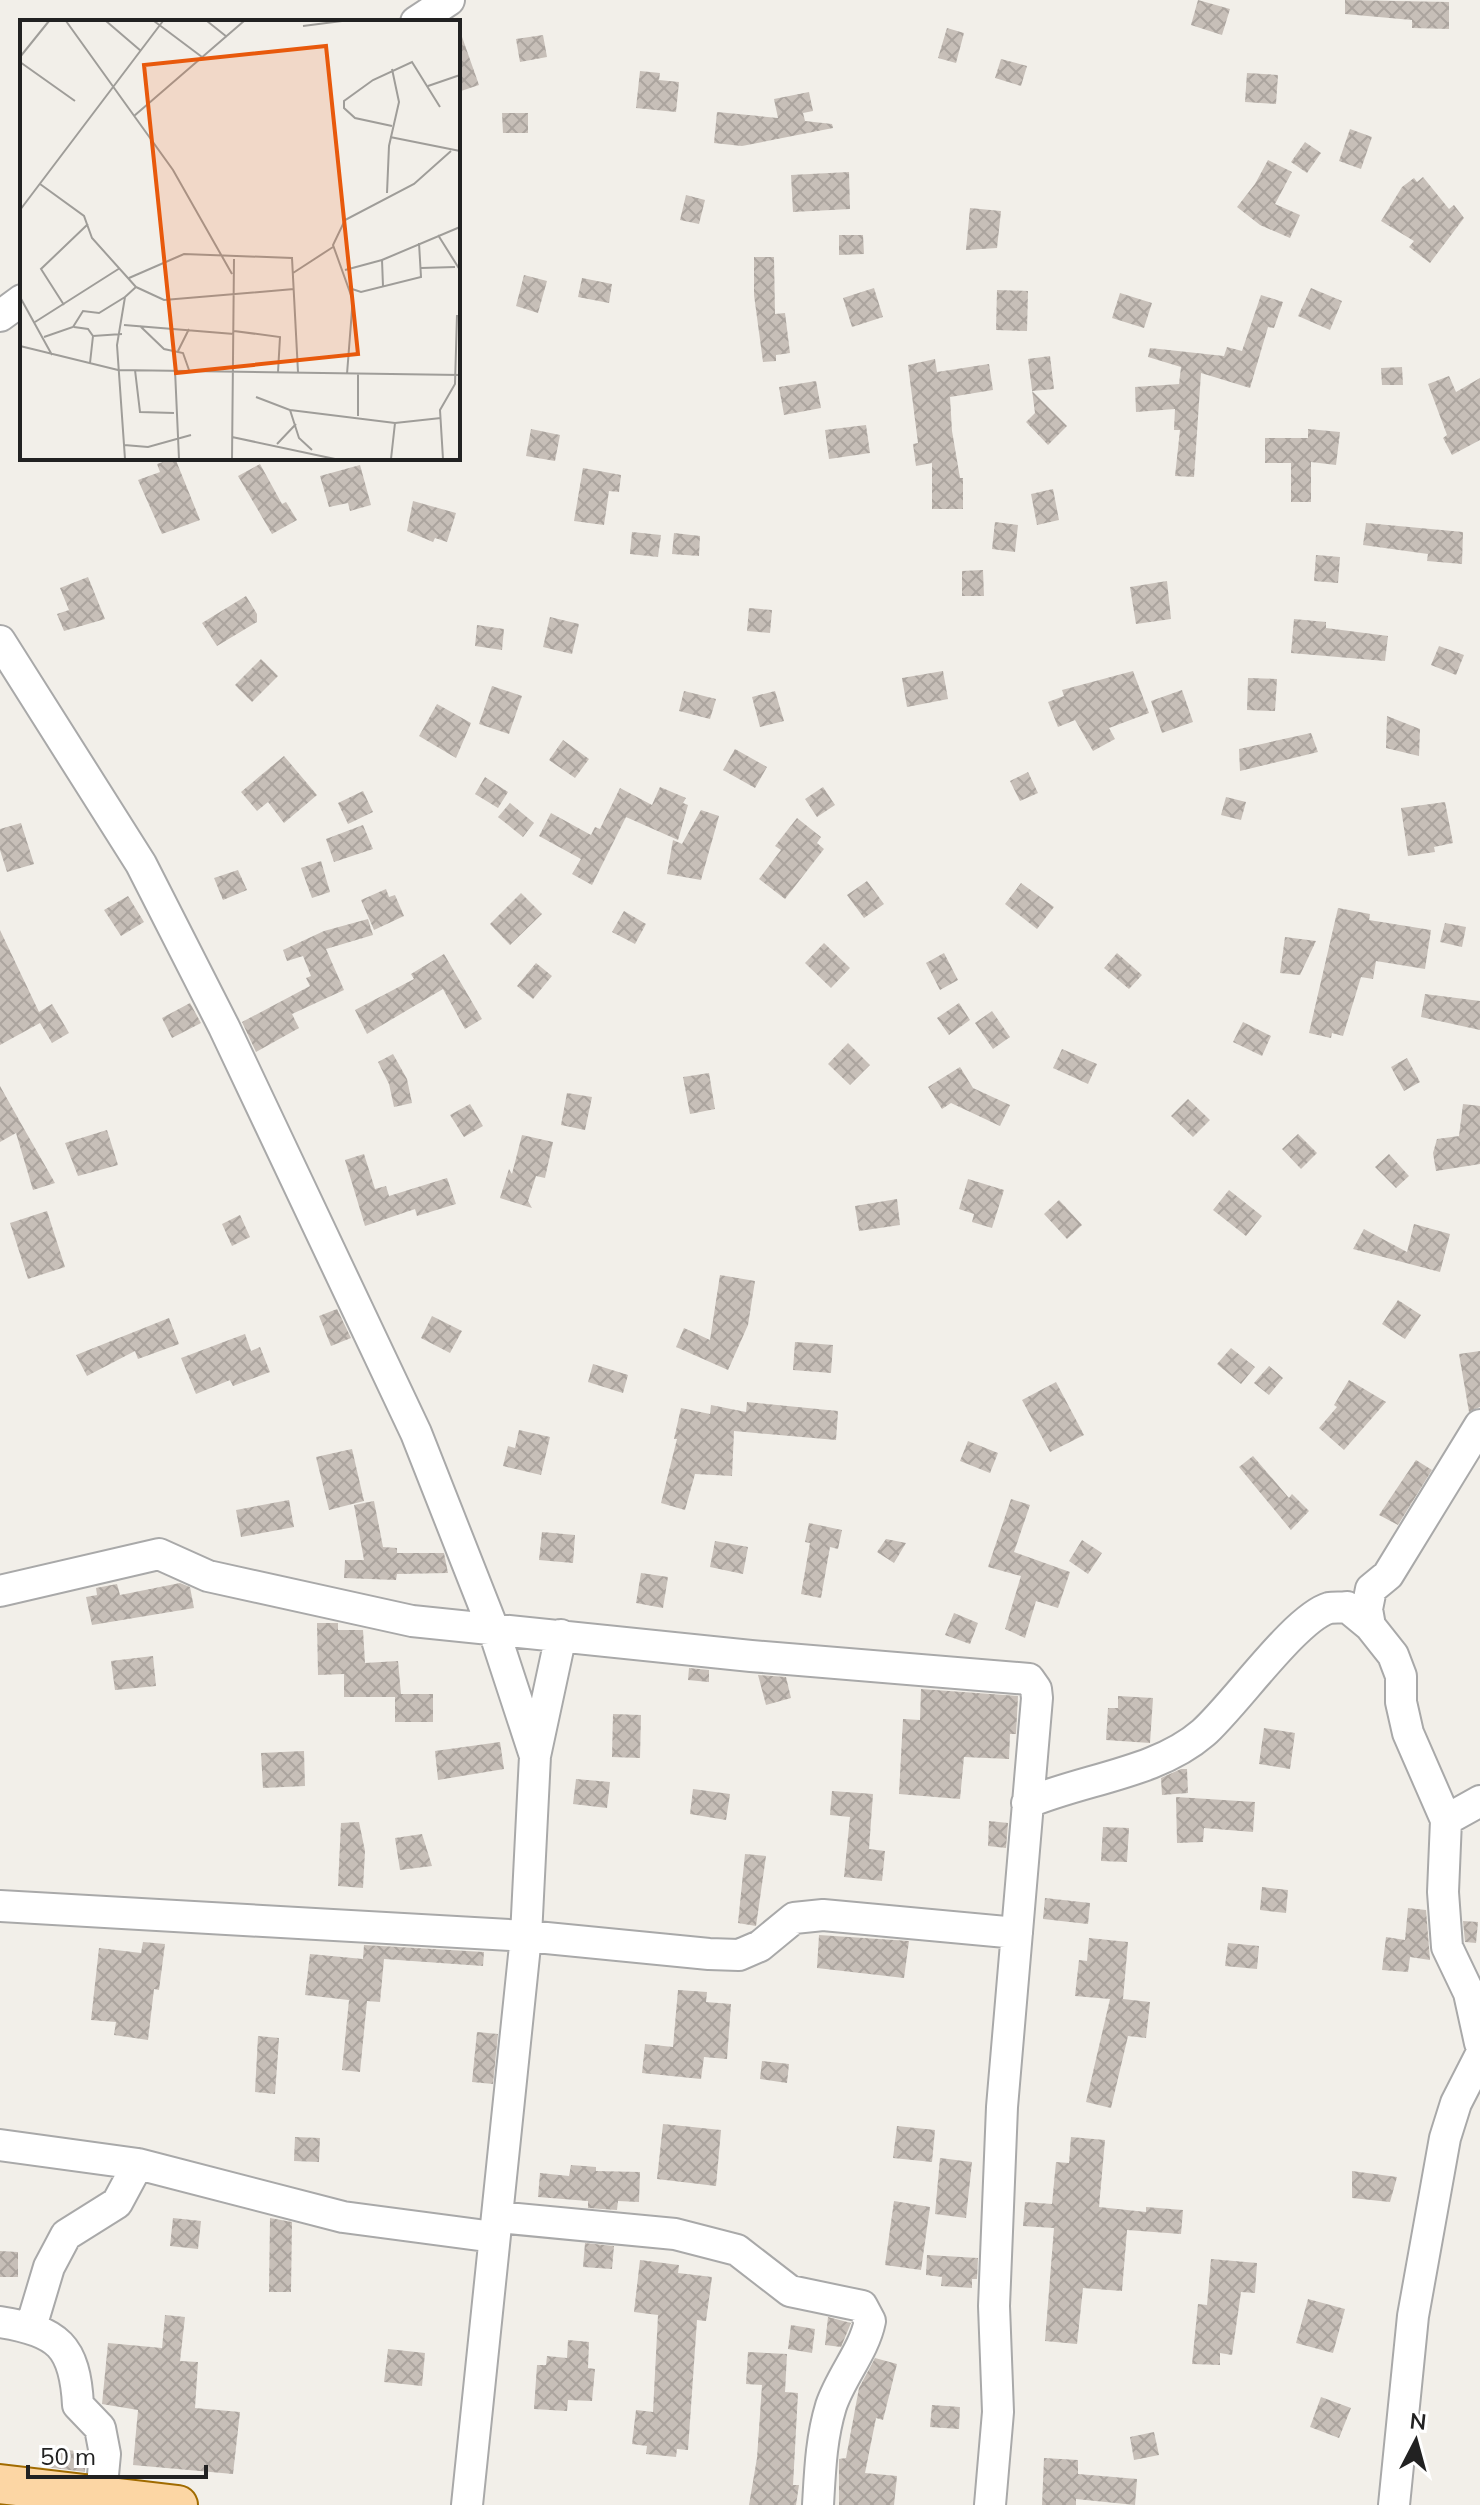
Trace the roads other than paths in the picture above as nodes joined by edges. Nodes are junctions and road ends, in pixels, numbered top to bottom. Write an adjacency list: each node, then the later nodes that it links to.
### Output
1 (449, 0): 2 (street)
2 (419, 20)
3 (20, 301): 4 (street)
4 (0, 316)
5 (0, 641): 9 (street)
6 (1480, 1425): 8 (street)
7 (0, 1591): 9 (street)
8 (1370, 1626): 13 (street); 14 (street)
9 (494, 1631): 10 (street); 11 (street)
10 (561, 1635): 11 (street); 13 (street)
11 (535, 1756): 17 (street)
12 (1480, 1801): 14 (street)
13 (1027, 1803): 16 (street)
14 (1446, 1820): 18 (street)
15 (0, 1906): 17 (street)
16 (1017, 1933): 17 (street); 31 (street)
17 (526, 1936): 23 (street)
18 (1470, 1971): 19 (street)
19 (1480, 2043)
20 (1480, 2056): 32 (street)
21 (0, 2145): 22 (street)
22 (138, 2164): 23 (street); 25 (street)
23 (495, 2227): 29 (street); 30 (street)
24 (0, 2322): 25 (street)
25 (31, 2327): 27 (street)
26 (0, 2484): 27 (main road)
27 (101, 2496): 28 (main road)
28 (178, 2505)
29 (467, 2505)
30 (818, 2505)
31 (990, 2505)
32 (1394, 2505)

